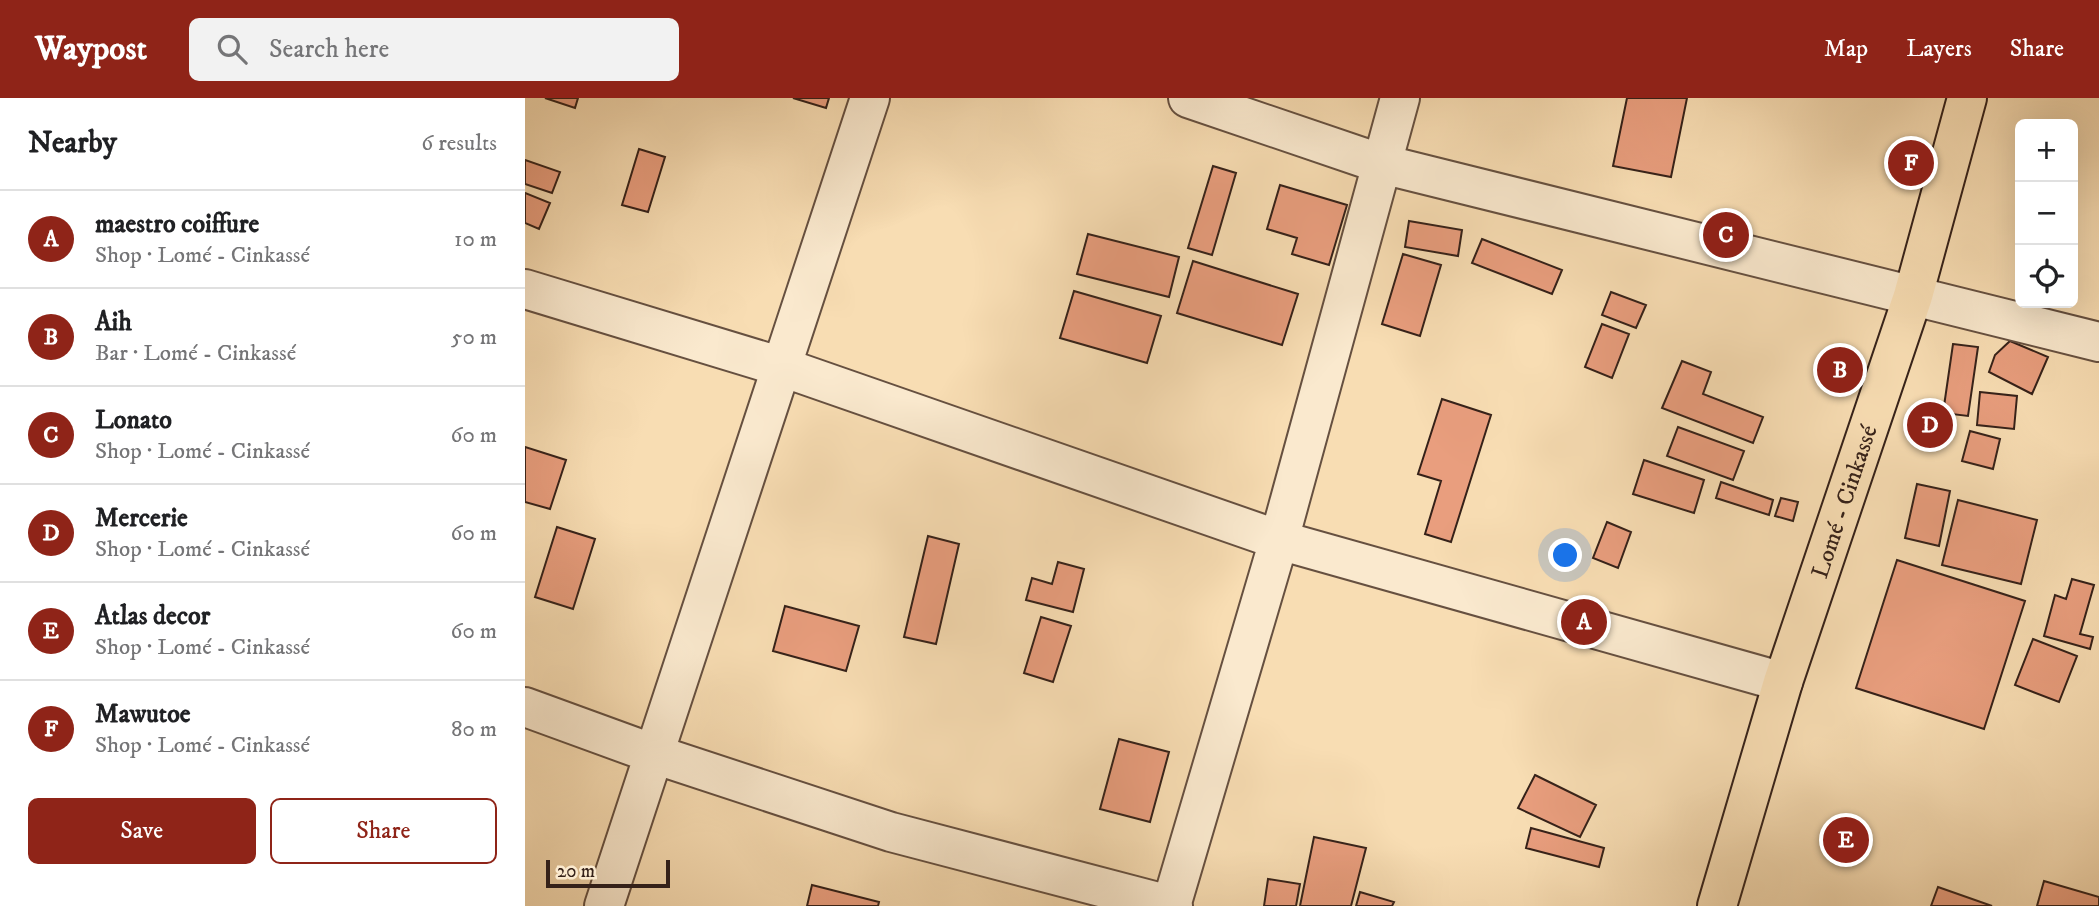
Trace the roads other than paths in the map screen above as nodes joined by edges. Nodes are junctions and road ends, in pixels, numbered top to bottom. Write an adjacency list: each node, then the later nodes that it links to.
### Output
1 (870, 98): 9 (street)
2 (1188, 98): 5 (street)
3 (1401, 98): 5 (street)
4 (1967, 98): 7 (highway, Lomé - Cinkassé)
5 (1382, 164): 7 (street); 10 (street)
6 (525, 289): 9 (street)
7 (1913, 296): 8 (street); 11 (highway, Lomé - Cinkassé)
8 (2099, 342)
9 (782, 367): 10 (street); 13 (street)
10 (1279, 540): 11 (street); 15 (street)
11 (1783, 682): 16 (highway, Lomé - Cinkassé)
12 (525, 707): 13 (street)
13 (654, 754): 14 (street); 15 (street)
14 (604, 906)
15 (1171, 906)
16 (1717, 906)

